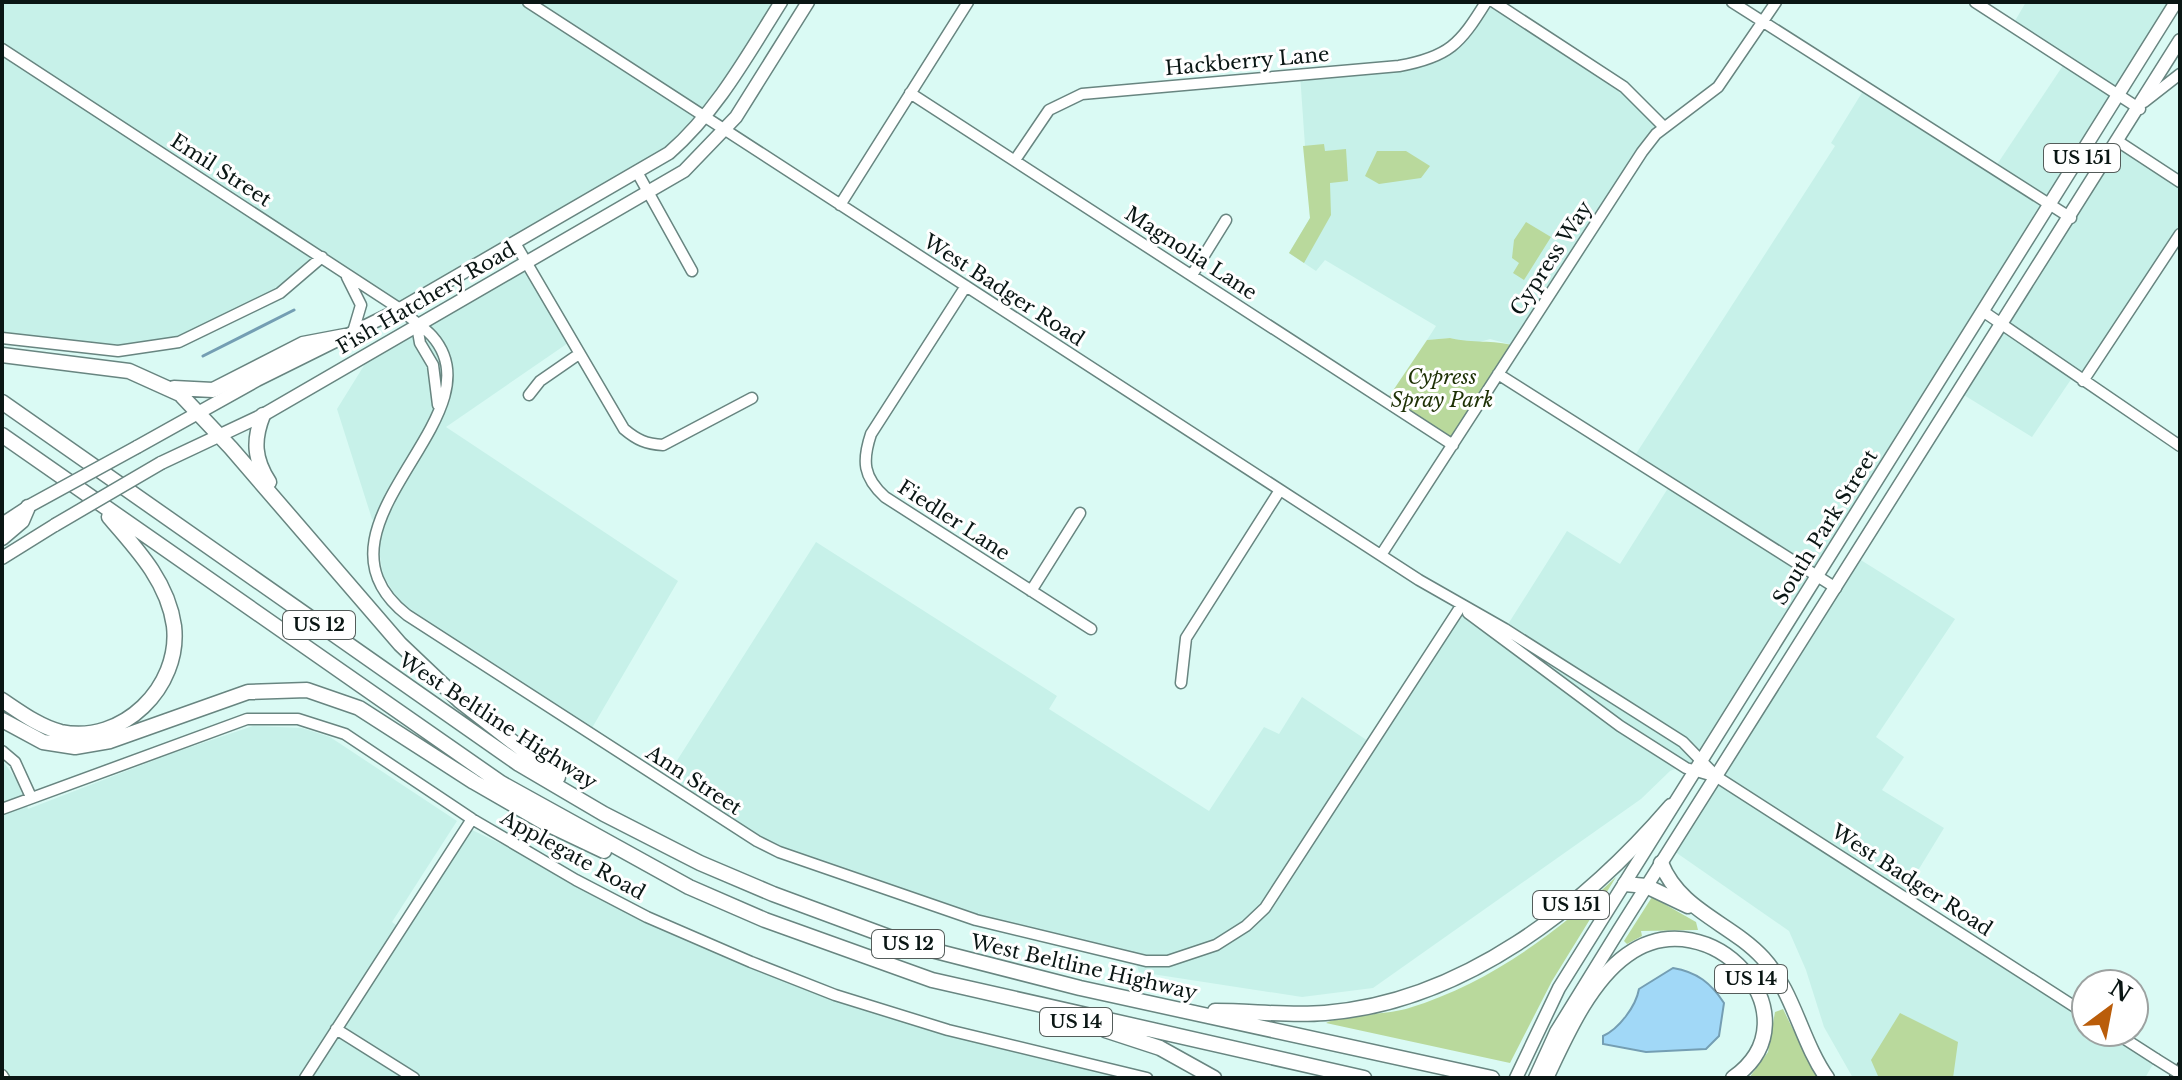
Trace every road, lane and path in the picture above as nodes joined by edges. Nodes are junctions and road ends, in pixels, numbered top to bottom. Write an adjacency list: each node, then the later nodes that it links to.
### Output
1 (528, 2): 18 (street, West Badger Road)
2 (781, 2): 18 (main road, Fish Hatchery Road)
3 (808, 2): 20 (main road, Fish Hatchery Road)
4 (968, 2): 15 (street)
5 (1486, 2): 22 (street, Hackberry Lane)
6 (1494, 2): 19 (street)
7 (1732, 2): 11 (street)
8 (1776, 2): 11 (street, Cypress Way)
9 (1975, 2): 16 (street)
10 (2176, 2): 16 (main road, South Park Street / US 151)
11 (1763, 22): 19 (street, Cypress Way); 27 (street)
12 (2180, 40): 17 (main road, South Park Street / US 151)
13 (2, 49): 32 (street, Emil Street)
14 (2180, 74): 17 (street)
15 (910, 93): 22 (street, Magnolia Lane); 26 (street)
16 (2120, 97): 17 (street); 27 (main road, South Park Street / US 151)
17 (2142, 106): 21 (main road, South Park Street / US 151)
18 (705, 118): 20 (street, West Badger Road); 23 (main road, Fish Hatchery Road)
19 (1664, 127): 46 (street, Cypress Way)
20 (724, 130): 25 (main road, Fish Hatchery Road); 26 (street, West Badger Road)
21 (2119, 142): 24 (street); 28 (main road, South Park Street / US 151)
22 (1015, 160): 36 (street, Magnolia Lane)
23 (637, 172): 25 (street); 31 (main road, Fish Hatchery Road)
24 (2180, 182)
25 (649, 193): 33 (main road, Fish Hatchery Road); 34 (street)
26 (840, 205): 37 (street, West Badger Road)
27 (2051, 206): 28 (street); 39 (main road, South Park Street / US 151)
28 (2071, 218): 40 (main road, South Park Street / US 151)
29 (1226, 220): 36 (street)
30 (2180, 234): 47 (street)
31 (515, 243): 33 (street); 38 (main road, Fish Hatchery Road)
32 (322, 257): 35 (street, Emil Street); 43 (street)
33 (526, 263): 41 (main road, Fish Hatchery Road); 44 (street)
34 (692, 271)
35 (344, 272): 38 (street, Emil Street); 42 (street)
36 (1192, 275): 56 (street, Magnolia Lane)
37 (966, 286): 58 (street, West Badger Road); 69 (street, Fiedler Lane)
38 (400, 309): 41 (street, Emil Street); 42 (main road, Fish Hatchery Road)
39 (1984, 312): 40 (street); 67 (main road, South Park Street / US 151)
40 (2002, 325): 47 (street); 68 (main road, South Park Street / US 151)
41 (417, 326): 53 (main road, Fish Hatchery Road); 70 (street, Ann Street)
42 (349, 334): 48 (highway); 52 (main road, Fish Hatchery Road)
43 (2, 338)
44 (579, 354): 49 (street); 50 (street)
45 (2, 355): 48 (highway)
46 (1498, 374): 56 (street, Cypress Way); 67 (street)
47 (2083, 381): 57 (street)
48 (159, 382): 52 (highway)
49 (529, 395)
50 (752, 398)
51 (2, 402): 83 (highway, West Beltline Highway / US 12)
52 (198, 414): 55 (highway); 60 (main road, Fish Hatchery Road, bridge)
53 (263, 415): 55 (main road, Fish Hatchery Road); 65 (highway)
54 (2, 435): 59 (highway, US 12)
55 (219, 436): 65 (highway); 66 (main road, Fish Hatchery Road, bridge)
56 (1453, 445): 64 (street, Cypress Way)
57 (2180, 446)
58 (1280, 490): 64 (street, West Badger Road); 72 (street)
59 (96, 502): 73 (highway); 87 (highway, US 12)
60 (30, 506): 62 (main road, Fish Hatchery Road); 63 (highway)
61 (1080, 513): 69 (street)
62 (2, 524)
63 (2, 538)
64 (1381, 555): 70 (street, West Badger Road)
65 (323, 557): 83 (highway)
66 (2, 558)
67 (1817, 576): 68 (street); 76 (main road, South Park Street / US 151)
68 (1836, 588): 78 (main road, South Park Street / US 151)
69 (1031, 591): 71 (street, Fiedler Lane)
70 (1461, 606): 76 (street, West Badger Road); 77 (street, West Badger Road)
71 (1091, 629)
72 (1181, 683)
73 (2, 700)
74 (2, 720): 87 (highway)
75 (2, 751): 79 (street)
76 (1702, 758): 77 (main road, South Park Street / US 151); 78 (street, West Badger Road)
77 (1693, 771): 78 (street, West Badger Road); 80 (main road, South Park Street / US 151)
78 (1717, 777): 84 (main road, South Park Street / US 151); 90 (street, West Badger Road)
79 (31, 797): 81 (street, Applegate Road); 82 (street, Applegate Road)
80 (1671, 806): 85 (main road, South Park Street); 91 (highway, US 151)
81 (2, 809)
82 (472, 819): 92 (street); 98 (street, Applegate Road)
83 (645, 836): 91 (highway, West Beltline Highway / US 12)
84 (1661, 863): 86 (main road, South Park Street / US 151); 88 (highway)
85 (1625, 884): 86 (highway); 101 (main road, South Park Street)
86 (1646, 886): 88 (highway); 102 (main road, South Park Street / US 151)
87 (689, 887): 89 (highway, US 12)
88 (1703, 913): 105 (highway)
89 (932, 980): 99 (highway, US 14); 100 (highway, US 12)
90 (2070, 1004)
91 (1186, 1011): 95 (highway, West Beltline Highway / US 12)
92 (336, 1029): 96 (street); 97 (street)
93 (2139, 1048): 94 (street, bridge)
94 (2180, 1074)
95 (1486, 1077)
96 (305, 1078)
97 (414, 1078)
98 (1147, 1078)
99 (1214, 1078)
100 (1364, 1078)
101 (1516, 1078)
102 (1535, 1078)
103 (1546, 1078): 104 (highway, US 14)
104 (1733, 1078)
105 (1827, 1078)

